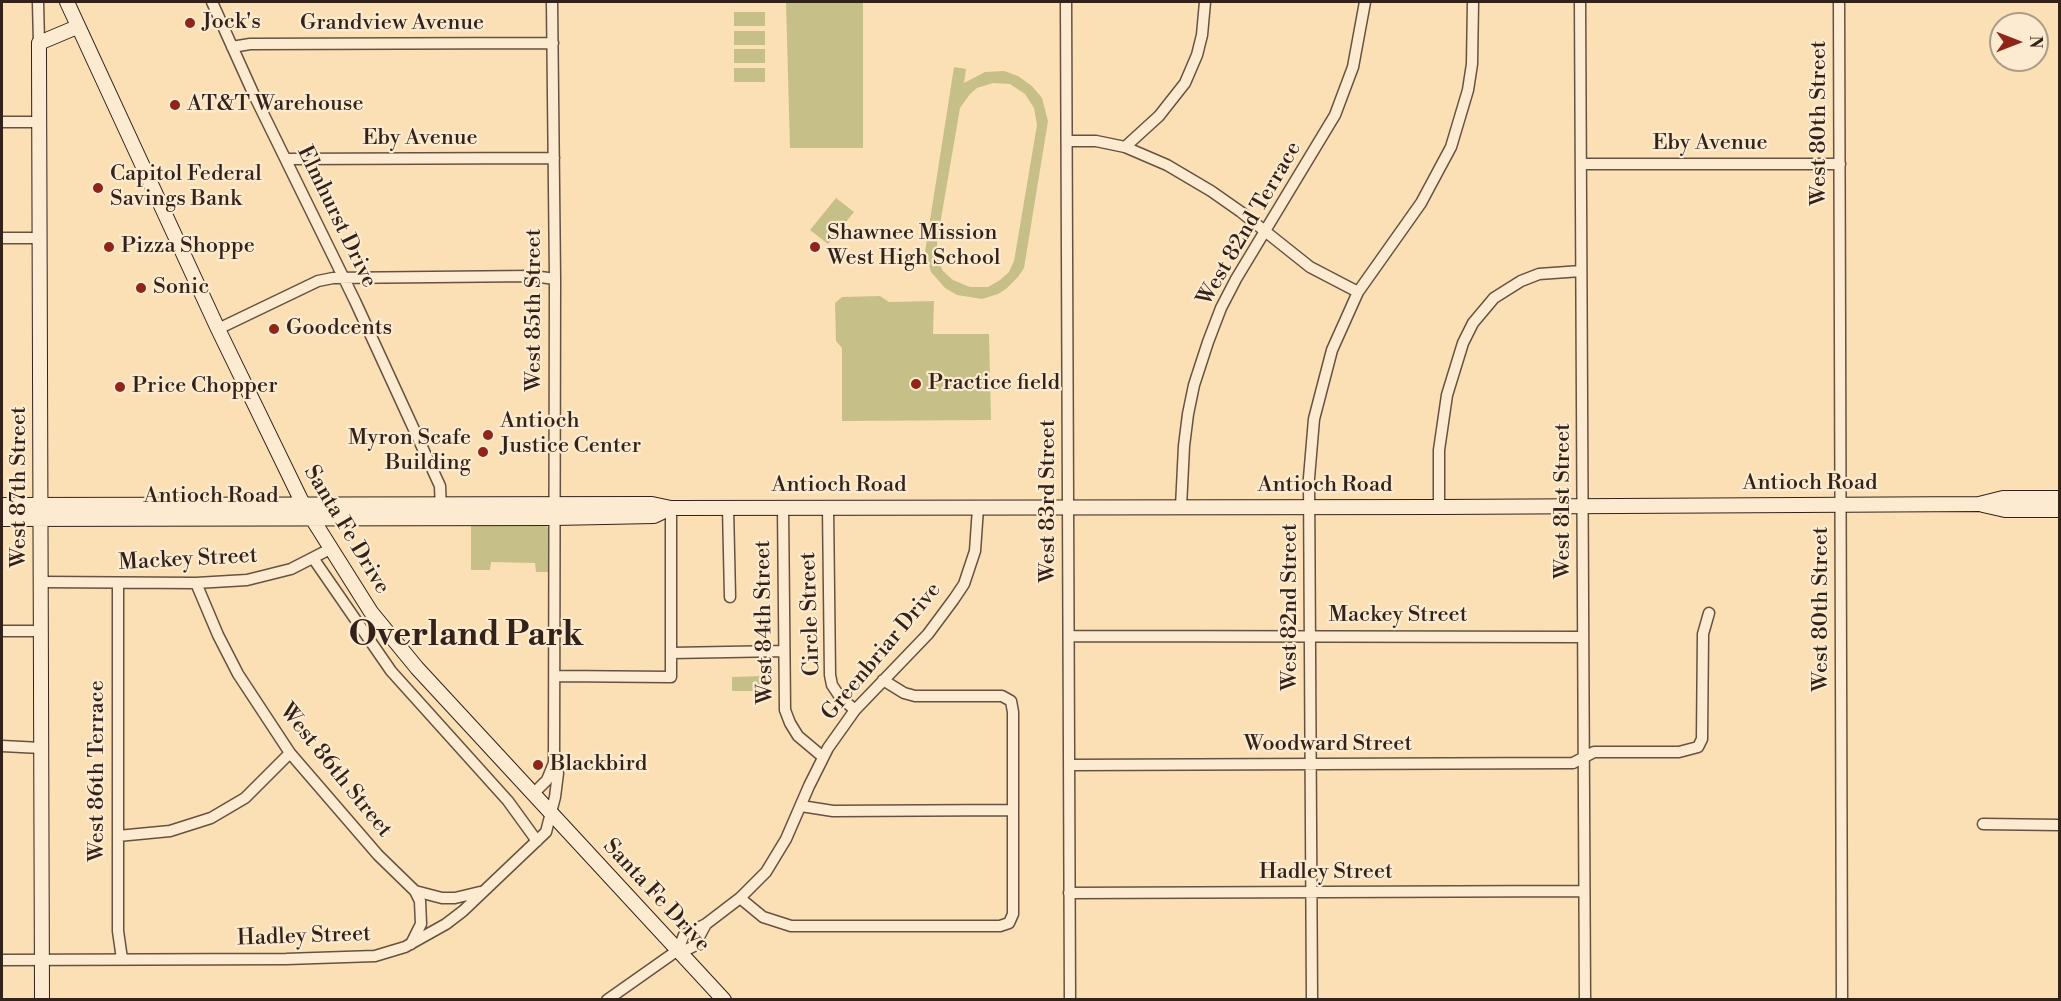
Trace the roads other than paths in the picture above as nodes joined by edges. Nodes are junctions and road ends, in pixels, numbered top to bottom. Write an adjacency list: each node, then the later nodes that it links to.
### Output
1 (38, 2): 12 (street)
2 (67, 2): 11 (main road)
3 (212, 2): 14 (street, Elmhurst Drive)
4 (552, 2): 13 (street, West 85th Street)
5 (1066, 2): 17 (street, West 83rd Street)
6 (1205, 2): 18 (street)
7 (1365, 2): 23 (street, West 82nd Terrace)
8 (1473, 2): 29 (street, West 82nd Street)
9 (1580, 2): 21 (street, West 81st Street)
10 (1839, 2): 22 (street, West 80th Street)
11 (77, 27): 12 (main road); 30 (main road, Santa Fe Drive)
12 (39, 43): 16 (main road, West 87th Street)
13 (553, 43): 14 (street, Grandview Avenue); 19 (street, West 85th Street)
14 (232, 47): 20 (street, Elmhurst Drive)
15 (2, 122): 16 (street)
16 (39, 122): 25 (main road, West 87th Street)
17 (1067, 141): 18 (street); 41 (street, West 83rd Street)
18 (1125, 147): 23 (street)
19 (554, 158): 20 (street, Eby Avenue); 28 (street, West 85th Street)
20 (286, 159): 27 (street, Elmhurst Drive)
21 (1581, 164): 22 (street, Eby Avenue); 26 (street, West 81st Street)
22 (1840, 164): 36 (street, West 80th Street)
23 (1265, 231): 29 (street); 42 (street, West 82nd Terrace)
24 (2, 238): 25 (street)
25 (40, 238): 35 (main road, West 87th Street)
26 (1581, 271): 37 (street, West 81st Street); 44 (street)
27 (344, 279): 28 (street); 30 (street); 48 (street, Elmhurst Drive)
28 (555, 279): 49 (street, West 85th Street)
29 (1358, 292): 43 (street, West 82nd Street)
30 (218, 329): 32 (main road, Santa Fe Drive)
31 (2060, 498): 33 (main road, Antioch Road)
32 (303, 504): 35 (main road, Antioch Road); 48 (main road, Antioch Road); 50 (main road, Santa Fe Drive)
33 (1978, 504): 36 (main road, Antioch Road); 47 (main road, Antioch Road)
34 (2, 505): 35 (main road, Antioch Road)
35 (42, 505): 52 (main road, West 87th Street)
36 (1842, 505): 37 (main road, Antioch Road); 103 (street, West 80th Street)
37 (1583, 506): 44 (main road, Antioch Road); 64 (street, West 81st Street)
38 (728, 507): 39 (main road, Antioch Road); 45 (main road, Antioch Road); 58 (street)
39 (783, 507): 40 (main road, Antioch Road); 65 (street, West 84th Street)
40 (828, 507): 46 (main road, Antioch Road); 69 (street, Circle Street)
41 (1069, 507): 42 (main road, Antioch Road); 46 (main road, Antioch Road); 62 (street, West 83rd Street)
42 (1181, 507): 43 (main road, Antioch Road)
43 (1310, 507): 44 (main road, Antioch Road); 63 (street, West 82nd Street)
44 (1438, 507)
45 (671, 508): 49 (main road, Antioch Road); 66 (street)
46 (978, 508): 68 (street, Greenbriar Drive)
47 (2060, 510)
48 (441, 511): 49 (main road, Antioch Road); 50 (main road, Antioch Road)
49 (555, 511): 67 (street, West 85th Street)
50 (310, 517): 52 (main road, Antioch Road); 53 (main road, Santa Fe Drive)
51 (2, 519): 52 (main road, Antioch Road)
52 (42, 520): 55 (main road, West 87th Street)
53 (330, 549): 54 (street, Mackey Street); 78 (main road, Santa Fe Drive)
54 (313, 558): 57 (street, Mackey Street); 85 (street)
55 (41, 582): 56 (street, Mackey Street); 61 (main road, West 87th Street)
56 (118, 583): 57 (street, Mackey Street); 84 (street, West 86th Terrace)
57 (196, 583): 72 (street, West 86th Street)
58 (730, 597)
59 (1709, 614): 74 (street, Woodward Street)
60 (2, 631): 61 (street)
61 (41, 631): 71 (main road, West 87th Street)
62 (1070, 636): 63 (street, Mackey Street); 77 (street, West 83rd Street)
63 (1310, 636): 64 (street, Mackey Street); 76 (street, West 82nd Street)
64 (1583, 637): 74 (street, West 81st Street)
65 (784, 651): 66 (street); 73 (street, West 84th Street)
66 (670, 653): 67 (street)
67 (556, 676): 75 (street, West 85th Street)
68 (884, 680): 69 (street, Greenbriar Drive); 80 (street)
69 (855, 710): 73 (street, Greenbriar Drive)
70 (2, 746): 71 (street)
71 (41, 748): 94 (main road, West 87th Street)
72 (290, 753): 84 (street); 86 (street, West 86th Street)
73 (823, 757): 79 (street, Greenbriar Drive)
74 (1584, 758): 76 (street, Woodward Street); 87 (street, West 81st Street)
75 (554, 763): 78 (street, West 85th Street); 81 (street, West 85th Street)
76 (1311, 764): 77 (street, Woodward Street); 89 (street, West 82nd Street)
77 (1070, 765): 90 (street, West 83rd Street)
78 (533, 794): 81 (main road, Santa Fe Drive)
79 (801, 806): 80 (street); 91 (street, Greenbriar Drive)
80 (1012, 810): 91 (street)
81 (552, 814): 85 (street, Hadley Street); 93 (main road, Santa Fe Drive)
82 (1983, 824): 83 (street)
83 (2060, 825)
84 (118, 836): 95 (street, West 86th Terrace)
85 (537, 841): 88 (street, Hadley Street)
86 (415, 891): 88 (street); 92 (street)
87 (1584, 891): 89 (street, Hadley Street); 102 (street, West 81st Street)
88 (480, 892): 92 (street, Hadley Street)
89 (1311, 892): 90 (street, Hadley Street); 101 (street, West 82nd Street)
90 (1069, 893): 100 (street, West 83rd Street)
91 (740, 898): 93 (street, Greenbriar Drive)
92 (411, 944): 95 (street, Hadley Street)
93 (678, 950): 98 (street, Greenbriar Drive); 99 (main road, Santa Fe Drive)
94 (42, 959): 95 (street, Hadley Street); 96 (street, Hadley Street); 97 (main road, West 87th Street)
95 (123, 959)
96 (2, 960)
97 (42, 999)
98 (607, 999)
99 (724, 999)
100 (1070, 999)
101 (1312, 999)
102 (1585, 999)
103 (1842, 999)

